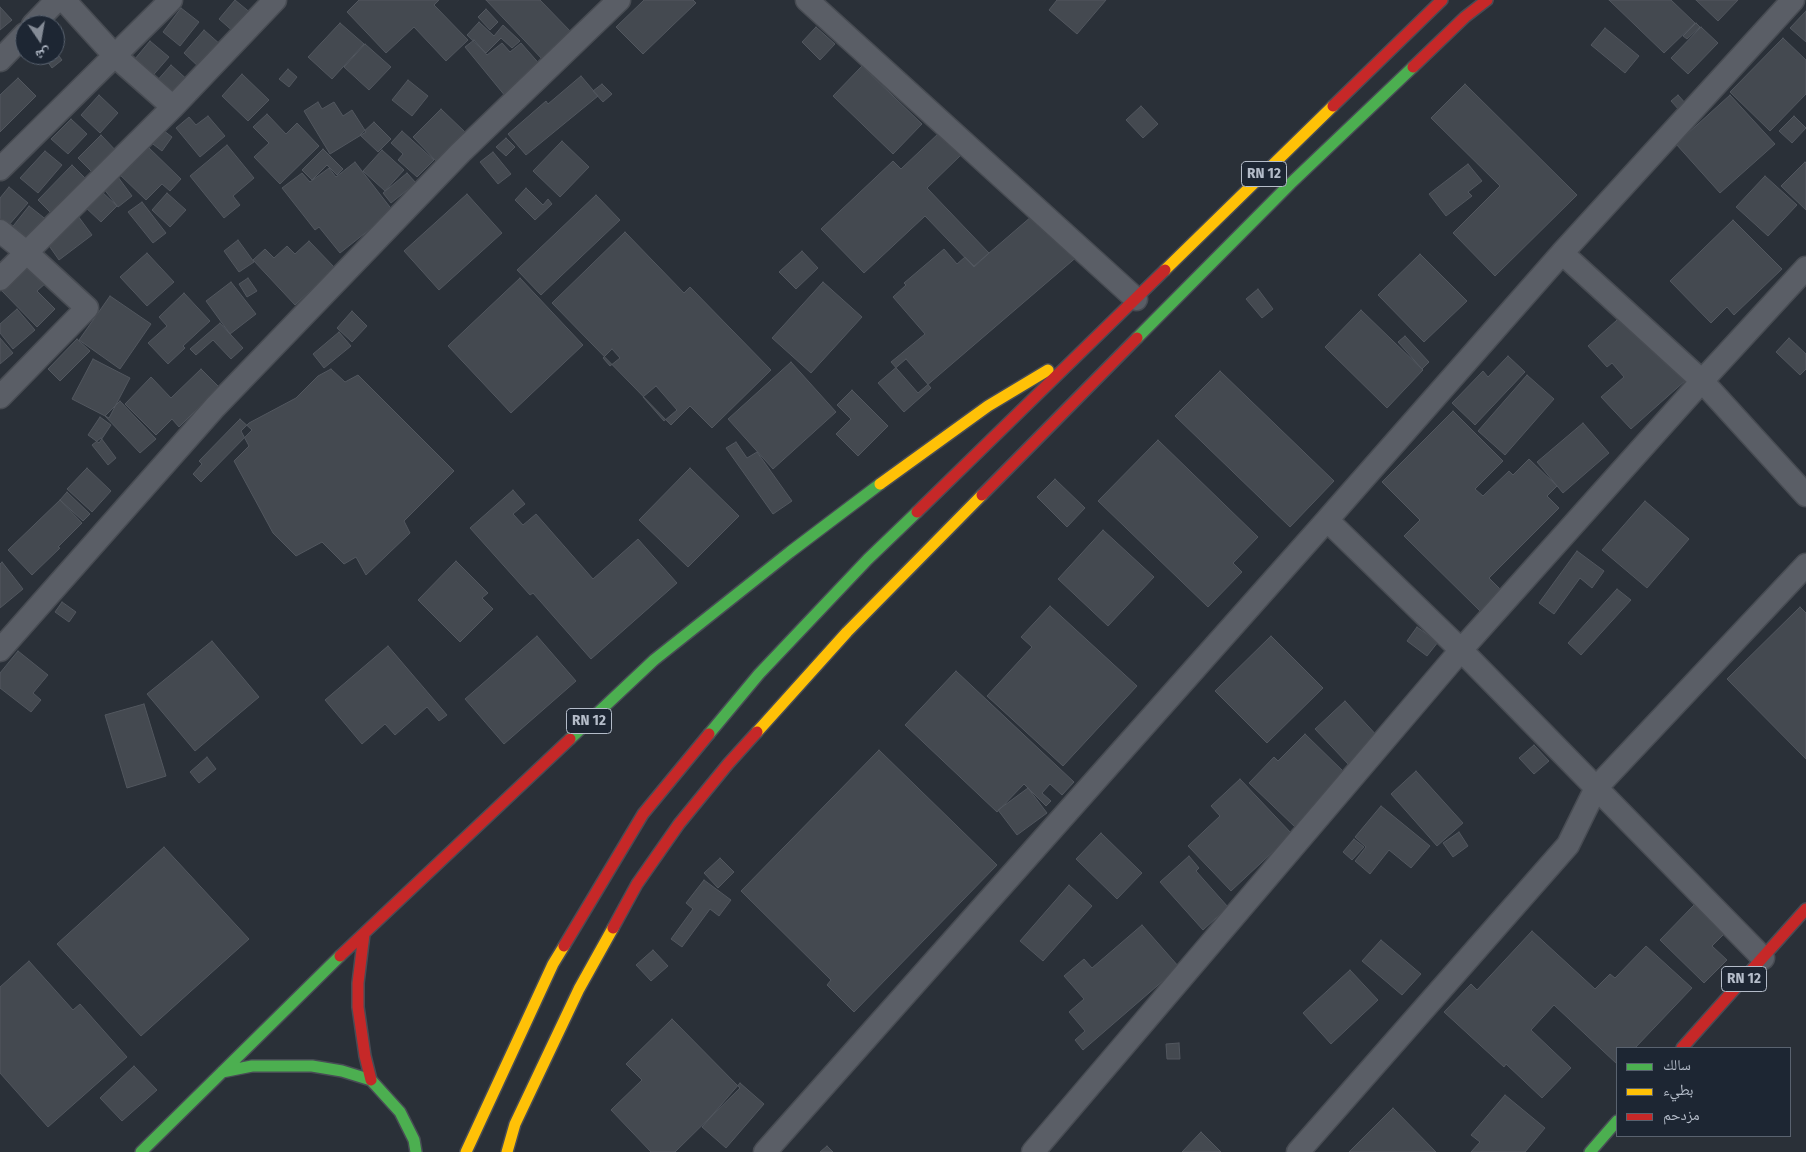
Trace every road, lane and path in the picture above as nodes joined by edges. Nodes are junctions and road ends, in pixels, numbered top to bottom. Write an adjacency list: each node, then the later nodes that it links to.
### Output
1 (57, 0): 10 (street)
2 (64, 0): 12 (street)
3 (171, 0): 12 (street)
4 (275, 0): 14 (street)
5 (619, 0): 28 (street)
6 (807, 0): 21 (street)
7 (1442, 0): 21 (main road, RN 12)
8 (1487, 0): 41 (main road)
9 (1793, 0): 18 (street)
10 (43, 15)
11 (15, 44): 13 (street)
12 (115, 56): 14 (street); 15 (street)
13 (0, 60)
14 (173, 107): 17 (street)
15 (0, 169)
16 (0, 231): 17 (street)
17 (26, 252): 20 (street); 24 (street)
18 (1562, 253): 23 (street); 26 (street)
19 (1806, 268): 23 (street)
20 (0, 279)
21 (1136, 299): 22 (main road, RN 12)
22 (1086, 348): 32 (main road, RN 12); 40 (main road)
23 (1702, 381): 25 (street); 29 (street)
24 (0, 397)
25 (1806, 496)
26 (1327, 520): 29 (street); 42 (street)
27 (1806, 565): 30 (street)
28 (0, 650)
29 (1460, 650): 30 (street); 43 (street)
30 (1596, 788): 33 (street); 44 (street)
31 (1806, 909): 33 (main road, RN 12)
32 (364, 934): 35 (main road, RN 12); 36 (main road)
33 (1763, 958): 34 (main road, RN 12)
34 (1683, 1047)
35 (222, 1072): 36 (main road); 38 (main road, RN 12)
36 (371, 1080): 39 (main road)
37 (1616, 1122): 45 (main road)
38 (141, 1152)
39 (416, 1152)
40 (466, 1152)
41 (507, 1152)
42 (765, 1152)
43 (1033, 1152)
44 (1298, 1152)
45 (1590, 1152)

